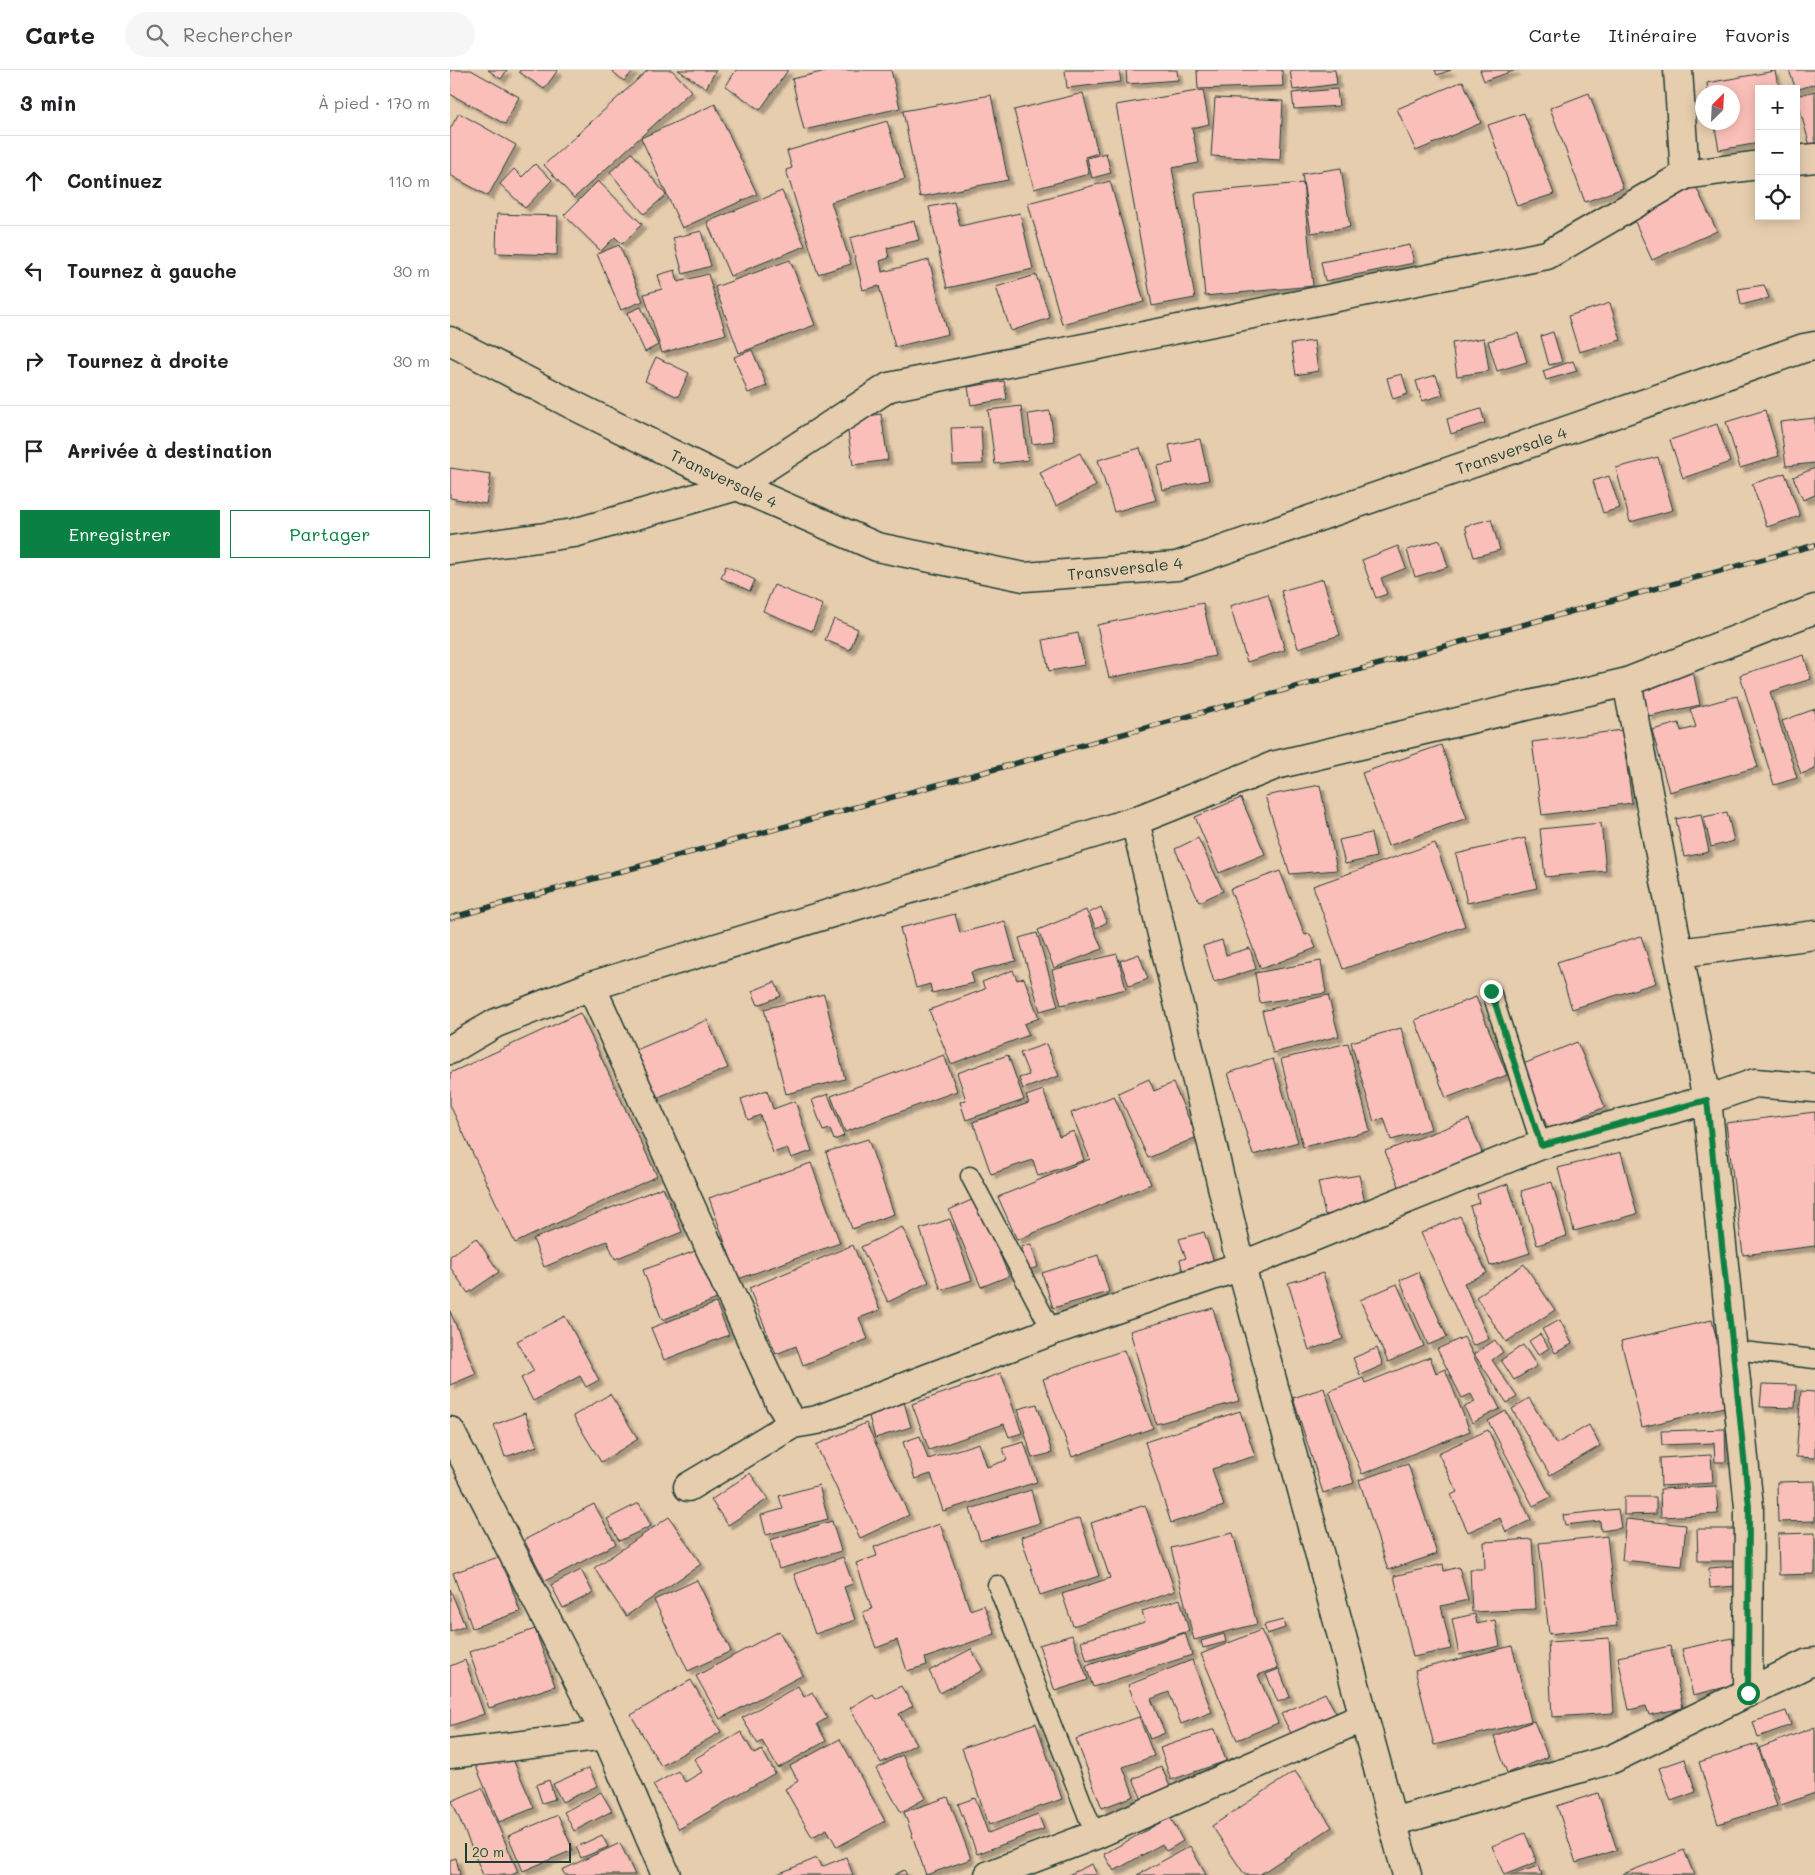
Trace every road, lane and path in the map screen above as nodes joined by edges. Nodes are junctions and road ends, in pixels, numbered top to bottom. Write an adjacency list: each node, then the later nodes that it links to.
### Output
1 (1678, 70): 5 (street)
2 (1815, 158): 3 (street)
3 (1800, 160)
4 (1755, 166): 5 (street)
5 (1685, 175): 8 (street)
6 (450, 341): 8 (street, Transversale 4)
7 (1815, 346): 8 (street, Transversale 4)
8 (737, 486): 9 (street)
9 (450, 550)
10 (1815, 608): 11 (street)
11 (1627, 682): 12 (street); 14 (street)
12 (1135, 821): 15 (street); 22 (street)
13 (1815, 935): 14 (street)
14 (1679, 953): 19 (street)
15 (591, 986): 17 (street); 26 (street)
16 (1491, 991): 20 (lane)
17 (450, 1050)
18 (1815, 1088): 19 (street)
19 (1707, 1100): 20 (street); 24 (street)
20 (1541, 1145): 22 (street)
21 (970, 1176): 23 (lane)
22 (1241, 1266): 23 (street); 32 (street)
23 (1052, 1331): 26 (street)
24 (1733, 1350): 25 (lane); 31 (street)
25 (1815, 1359)
26 (793, 1424): 28 (street)
27 (450, 1431): 33 (street)
28 (688, 1487)
29 (997, 1585): 36 (lane)
30 (1815, 1662): 31 (street)
31 (1748, 1693): 35 (street)
32 (1364, 1717): 35 (street); 36 (street)
33 (606, 1735): 34 (street); 37 (street)
34 (450, 1754)
35 (1393, 1822): 39 (street)
36 (1095, 1835): 38 (street)
37 (666, 1875)
38 (990, 1875)
39 (1406, 1875)

